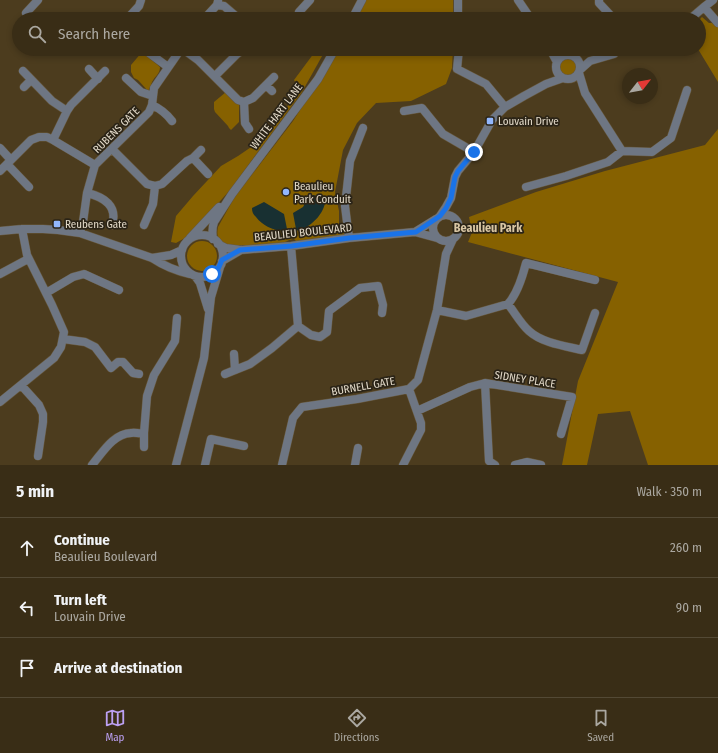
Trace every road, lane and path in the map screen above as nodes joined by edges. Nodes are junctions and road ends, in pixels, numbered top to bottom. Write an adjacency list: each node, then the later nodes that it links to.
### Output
1 (26, 0): 11 (street)
2 (38, 0): 11 (street)
3 (310, 0): 17 (street)
4 (362, 0): 18 (street)
5 (458, 0): 19 (street)
6 (518, 0): 20 (street)
7 (599, 0): 21 (street)
8 (713, 0): 12 (street)
9 (142, 1): 14 (street)
10 (218, 2): 15 (street); 16 (street)
11 (32, 6): 13 (street)
12 (704, 7): 22 (street); 23 (street)
13 (27, 12)
14 (133, 12)
15 (210, 12)
16 (231, 12)
17 (299, 12)
18 (356, 12)
19 (458, 12)
20 (526, 12)
21 (607, 12)
22 (698, 12)
23 (718, 23)
24 (153, 56): 37 (street)
25 (177, 56): 37 (street, RUBENS GATE)
26 (192, 56): 42 (street)
27 (235, 56): 42 (street)
28 (331, 56): 76 (street, WHITE HART LANE)
29 (458, 56): 55 (street)
30 (553, 56): 36 (street)
31 (561, 56): 36 (street)
32 (571, 56): 41 (street)
33 (572, 56): 35 (street)
34 (607, 56): 35 (street)
35 (590, 61): 41 (street)
36 (556, 64): 46 (street); 48 (street)
37 (168, 67): 52 (street, RUBENS GATE)
38 (89, 69): 45 (street)
39 (23, 71): 47 (street)
40 (105, 71): 45 (street)
41 (580, 71): 46 (street); 51 (street)
42 (215, 76): 53 (street)
43 (274, 77): 53 (street)
44 (126, 78): 52 (street, RUBENS GATE)
45 (98, 79): 56 (street)
46 (566, 79): 48 (street); 51 (street)
47 (31, 80): 49 (street); 56 (street)
48 (546, 84): 55 (street)
49 (24, 87)
50 (687, 90): 65 (street)
51 (584, 91): 65 (street)
52 (153, 96): 54 (street, RUBENS GATE)
53 (244, 102): 60 (street)
54 (152, 105): 58 (street, RUBENS GATE); 63 (street, RUBENS GATE)
55 (506, 107): 66 (street)
56 (67, 111): 61 (street)
57 (404, 111): 66 (street)
58 (172, 121)
59 (363, 128): 86 (street)
60 (249, 129)
61 (53, 140): 68 (street); 69 (street)
62 (0, 148): 68 (street)
63 (112, 149): 69 (street, RUBENS GATE); 72 (street)
64 (201, 150): 67 (street)
65 (622, 151): 74 (street)
66 (474, 152): 77 (street)
67 (193, 158): 71 (street); 72 (street)
68 (9, 162): 70 (street); 73 (street)
69 (95, 166): 75 (street, RUBENS GATE)
70 (0, 171)
71 (208, 174)
72 (155, 186): 81 (street)
73 (29, 187)
74 (526, 187)
75 (87, 193): 80 (street); 85 (street, RUBENS GATE)
76 (232, 194): 89 (street, WHITE HART LANE); 90 (street, WHITE HART LANE)
77 (451, 198): 78 (street); 79 (street)
78 (438, 218): 79 (street); 84 (street, BEAULIEU BOULEVARD); 87 (street)
79 (456, 219): 88 (street)
80 (112, 225)
81 (144, 225)
82 (22, 229): 83 (street); 85 (street); 95 (street)
83 (0, 231)
84 (416, 232): 86 (street, BEAULIEU BOULEVARD); 87 (street, BEAULIEU BOULEVARD)
85 (80, 233): 94 (street)
86 (349, 238): 91 (street, BEAULIEU BOULEVARD)
87 (438, 238): 88 (street); 97 (street, BURNELL GATE)
88 (453, 239): 97 (street, BURNELL GATE)
89 (188, 240): 90 (street); 92 (street)
90 (215, 241): 93 (street, BEAULIEU BOULEVARD); 96 (street)
91 (292, 246): 93 (street, BEAULIEU BOULEVARD); 109 (street)
92 (182, 250): 94 (street); 99 (street)
93 (240, 250): 96 (street, BEAULIEU BOULEVARD)
94 (152, 258): 99 (street)
95 (28, 259): 98 (street); 102 (street)
96 (221, 264): 99 (street); 105 (street)
97 (444, 266): 104 (street, BURNELL GATE)
98 (0, 274)
99 (193, 275): 105 (street)
100 (595, 280): 103 (street)
101 (119, 290): 102 (street)
102 (46, 293): 110 (street)
103 (508, 304): 104 (street); 107 (street)
104 (437, 310): 117 (street, BURNELL GATE)
105 (208, 312): 127 (street)
106 (382, 313): 109 (street)
107 (595, 313)
108 (177, 318): 120 (street)
109 (298, 326): 112 (street)
110 (63, 339): 113 (street); 116 (street)
111 (234, 354): 112 (street)
112 (235, 370): 114 (street)
113 (139, 374)
114 (225, 374)
115 (485, 383): 119 (street, SIDNEY PLACE); 121 (street, SIDNEY PLACE); 132 (street)
116 (21, 384): 118 (street); 125 (street)
117 (409, 389): 119 (street); 129 (street, BURNELL GATE)
118 (0, 402)
119 (417, 411): 131 (street)
120 (144, 433): 123 (street); 126 (street)
121 (562, 434)
122 (244, 446): 128 (street)
123 (144, 447)
124 (358, 448): 130 (street)
125 (38, 456)
126 (92, 465)
127 (176, 465)
128 (205, 465)
129 (282, 465)
130 (355, 465)
131 (403, 465)
132 (495, 465)
133 (515, 465): 134 (street)
134 (541, 465)

